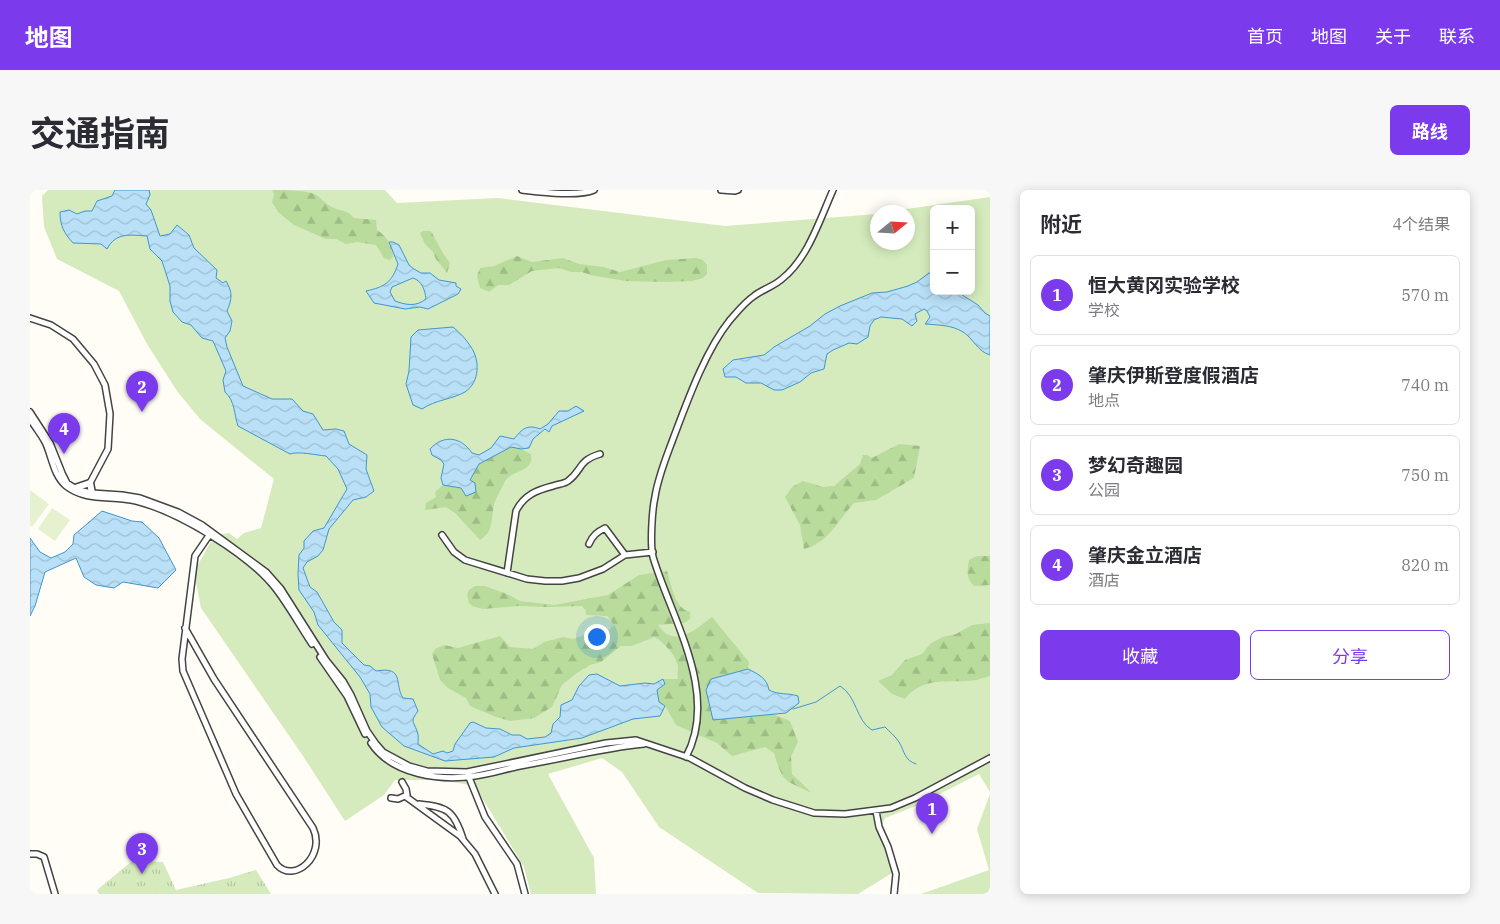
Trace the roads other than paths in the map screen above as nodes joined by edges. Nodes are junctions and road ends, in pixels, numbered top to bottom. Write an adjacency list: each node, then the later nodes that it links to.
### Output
1 (522, 190): 2 (street)
2 (594, 190)
3 (721, 190): 4 (street)
4 (738, 190)
5 (833, 190): 16 (street)
6 (30, 318): 10 (street)
7 (30, 412): 11 (street)
8 (30, 419): 13 (street)
9 (600, 454): 18 (street)
10 (90, 483): 11 (street); 12 (street)
11 (75, 488): 12 (street)
12 (92, 493): 13 (street)
13 (211, 534): 19 (street); 22 (street)
14 (442, 535): 18 (street)
15 (589, 544): 17 (street)
16 (653, 552): 17 (street); 20 (street)
17 (625, 555): 18 (street)
18 (507, 573)
19 (186, 628): 19 (street)
20 (686, 757): 22 (street); 27 (street)
21 (990, 758): 27 (street)
22 (468, 774): 32 (street)
23 (402, 782): 24 (street)
24 (405, 796): 25 (street); 26 (street)
25 (391, 798)
26 (418, 804): 28 (street); 28 (street)
27 (876, 811): 33 (street)
28 (463, 839): 31 (street)
29 (30, 854): 30 (street)
30 (55, 894)
31 (495, 894)
32 (525, 894)
33 (894, 894)

